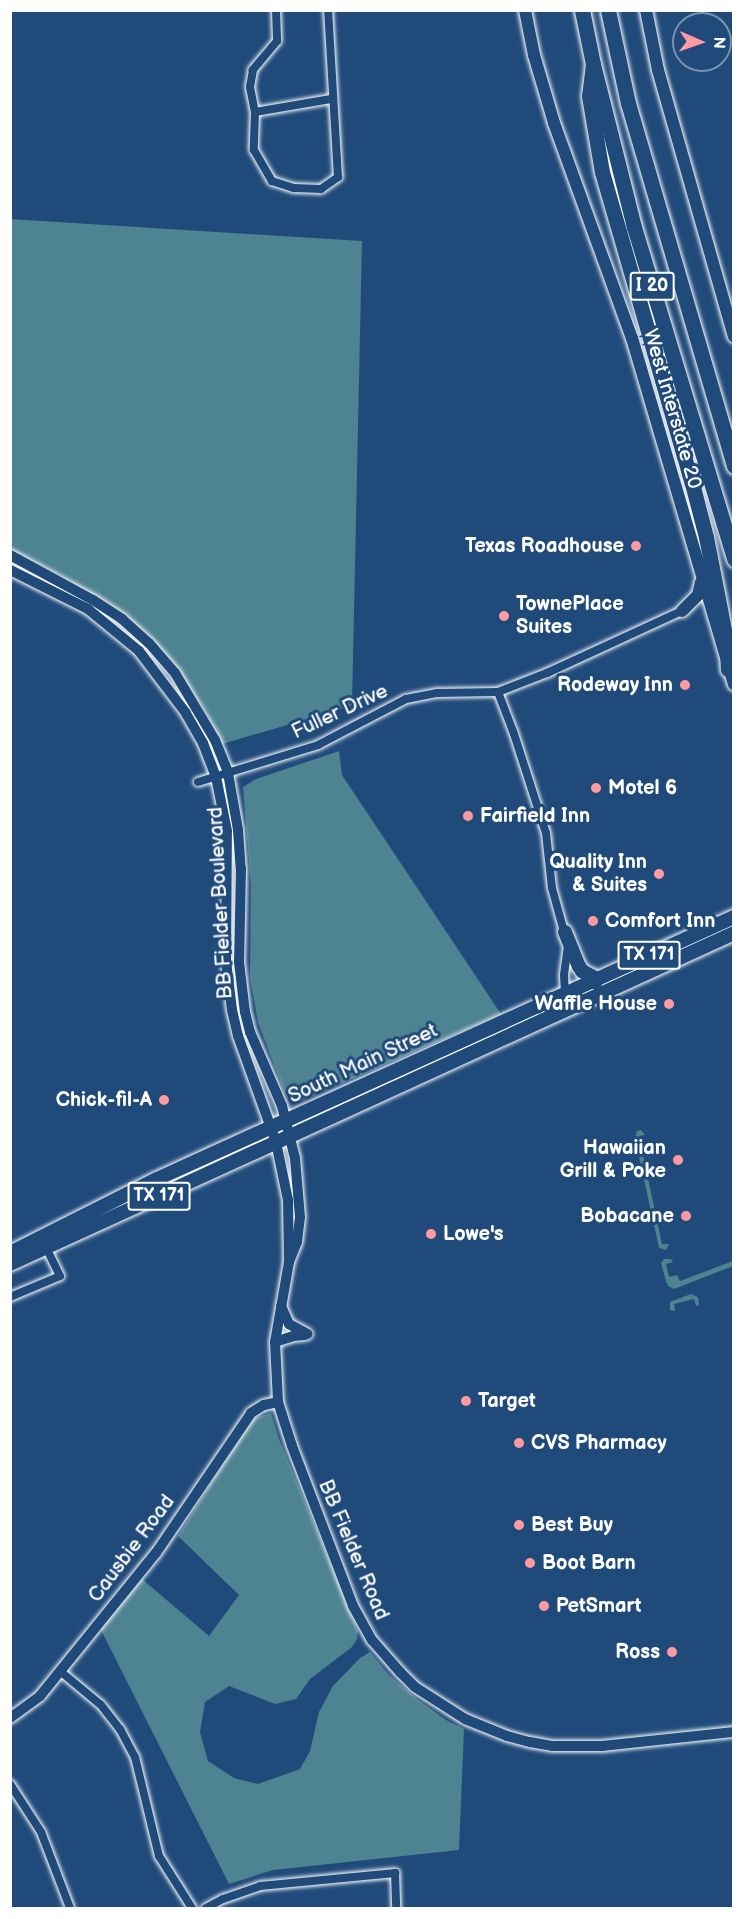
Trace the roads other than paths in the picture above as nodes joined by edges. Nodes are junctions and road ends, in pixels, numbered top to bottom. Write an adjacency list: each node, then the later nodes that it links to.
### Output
1 (276, 10): 9 (street)
2 (328, 10): 8 (street)
3 (525, 10): 17 (main road, West Interstate 20)
4 (582, 10): 7 (highway, I 20)
5 (608, 10): 10 (highway, I 20)
6 (646, 10): 11 (main road)
7 (593, 64): 15 (highway, I 20); 20 (highway)
8 (331, 99): 9 (street); 9 (street)
9 (255, 112)
10 (695, 333): 12 (highway); 13 (highway, I 20)
11 (734, 336)
12 (734, 430)
13 (734, 466)
14 (10, 555): 22 (street, BB Fielder Boulevard)
15 (734, 559)
16 (10, 570): 23 (street, BB Fielder Boulevard)
17 (701, 581): 18 (main road); 19 (main road, West Interstate 20)
18 (682, 610): 19 (main road); 21 (street)
19 (712, 617): 20 (main road, West Interstate 20)
20 (731, 677)
21 (498, 693): 22 (street, Fuller Drive); 26 (street)
22 (228, 774): 23 (street, Fuller Drive); 32 (street, BB Fielder Boulevard)
23 (216, 777): 24 (street, Fuller Drive); 33 (street, BB Fielder Boulevard)
24 (198, 782)
25 (732, 915): 28 (main road, South Main Street / TX 171)
26 (565, 933): 28 (main road); 29 (street)
27 (733, 934): 30 (main road, South Main Street / TX 171)
28 (597, 979): 29 (main road, South Main Street / TX 171); 30 (main road)
29 (565, 993): 31 (main road); 32 (main road, South Main Street / TX 171)
30 (576, 1006): 31 (main road, South Main Street / TX 171)
31 (543, 1021): 34 (main road, South Main Street / TX 171)
32 (286, 1121): 33 (main road, South Main Street / TX 171); 34 (street, BB Fielder Boulevard)
33 (272, 1128): 35 (street, BB Fielder Boulevard); 37 (main road, South Main Street / TX 171)
34 (290, 1136): 35 (main road, South Main Street / TX 171); 38 (street, BB Fielder Boulevard)
35 (276, 1142): 36 (main road, South Main Street / TX 171); 38 (street, BB Fielder Boulevard)
36 (48, 1249): 39 (main road, South Main Street / TX 171); 40 (street)
37 (10, 1253)
38 (289, 1262): 41 (street, BB Fielder Road)
39 (10, 1264)
40 (10, 1297)
41 (281, 1299): 42 (street, BB Fielder Road); 42 (street)
42 (275, 1342): 43 (street, BB Fielder Road)
43 (278, 1402): 44 (street, Causbie Road); 46 (street, BB Fielder Road)
44 (60, 1671): 45 (street, Causbie Road); 49 (street)
45 (10, 1718)
46 (734, 1732)
47 (10, 1784): 48 (street)
48 (70, 1908)
49 (192, 1908)
50 (206, 1908): 51 (street)
51 (396, 1908)

